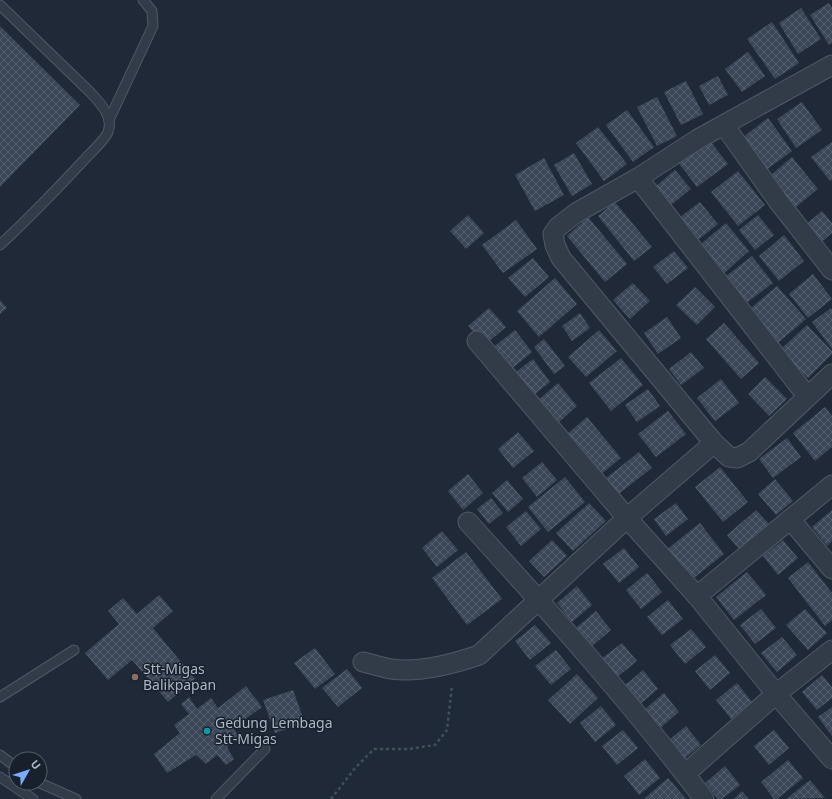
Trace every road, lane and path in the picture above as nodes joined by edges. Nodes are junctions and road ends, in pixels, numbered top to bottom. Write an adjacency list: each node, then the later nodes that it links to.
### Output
1 (143, 0): 4 (lane)
2 (0, 5): 4 (lane)
3 (830, 72): 5 (street)
4 (109, 120): 7 (lane)
5 (724, 125): 6 (street); 8 (street)
6 (638, 178): 11 (street); 12 (street)
7 (0, 245)
8 (832, 270)
9 (477, 341): 14 (street)
10 (832, 374): 11 (street)
11 (808, 396): 12 (street)
12 (714, 443): 14 (street)
13 (832, 485): 15 (street)
14 (627, 518): 18 (street); 19 (street)
15 (790, 519): 17 (street); 18 (street)
16 (468, 522): 19 (street)
17 (832, 569)
18 (697, 596): 24 (street)
19 (538, 599): 22 (street); 28 (street)
20 (74, 650): 25 (lane)
21 (832, 650): 24 (street)
22 (363, 662)
23 (457, 680): 34 (path)
24 (776, 694): 27 (street); 28 (street)
25 (0, 697)
26 (264, 749): 33 (lane)
27 (832, 759)
28 (685, 774): 35 (street)
29 (0, 777): 31 (lane)
30 (48, 787): 32 (lane)
31 (33, 799)
32 (76, 799)
33 (216, 799)
34 (331, 799)
35 (704, 799)

